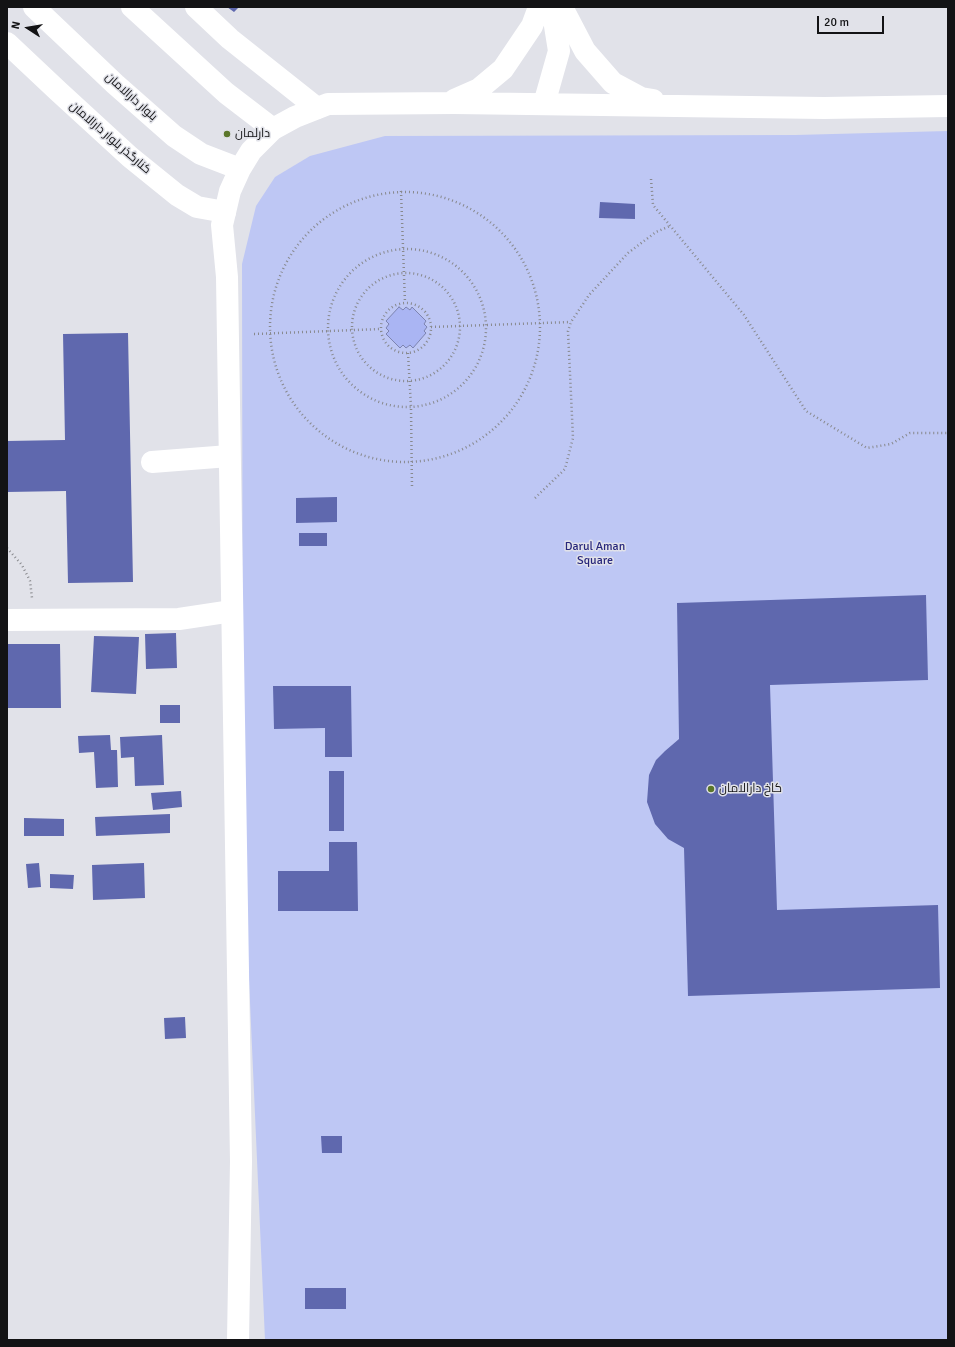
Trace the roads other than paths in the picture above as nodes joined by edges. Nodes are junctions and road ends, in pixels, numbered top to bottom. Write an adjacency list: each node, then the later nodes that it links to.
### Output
1 (34, 7): 14 (main road, بلوار دارالامان)
2 (132, 7): 13 (main road)
3 (196, 7): 12 (main road)
4 (539, 7): 8 (main road)
5 (552, 7): 9 (main road)
6 (562, 7): 10 (main road)
7 (7, 42): 15 (main road, کنارگذر بلوار دارالامان)
8 (446, 103): 9 (main road); 12 (main road)
9 (544, 104): 10 (main road)
10 (692, 106): 11 (main road)
11 (948, 106)
12 (317, 108): 13 (main road)
13 (273, 129): 14 (main road)
14 (240, 169): 15 (main road)
15 (225, 212): 16 (main road)
16 (229, 456): 17 (main road); 18 (main road)
17 (152, 462)
18 (232, 611): 19 (main road); 20 (main road)
19 (7, 620)
20 (238, 1340)

